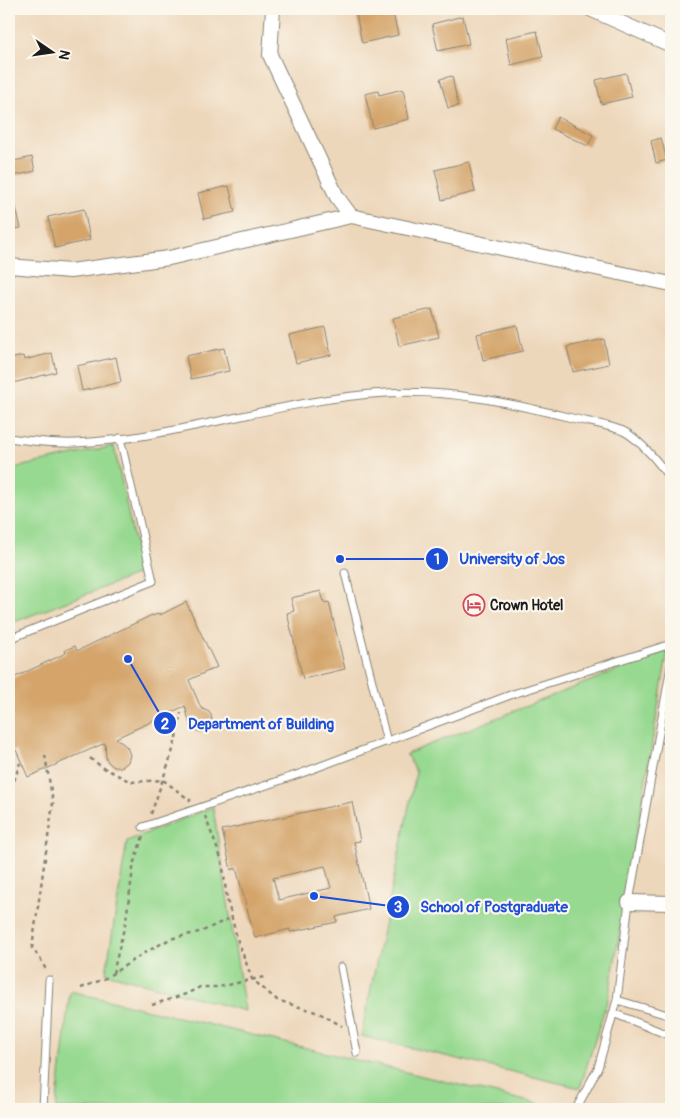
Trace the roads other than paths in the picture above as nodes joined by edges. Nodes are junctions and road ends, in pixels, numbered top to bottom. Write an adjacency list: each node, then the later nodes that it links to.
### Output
1 (274, 9): 4 (street)
2 (590, 9): 3 (street)
3 (671, 45)
4 (351, 216): 5 (street); 6 (street)
5 (9, 266)
6 (671, 284)
7 (9, 438): 8 (lane)
8 (120, 438): 9 (lane); 11 (lane)
9 (671, 483)
10 (345, 574): 14 (lane)
11 (9, 639)
12 (671, 644): 14 (lane)
13 (671, 666): 16 (lane)
14 (388, 742): 15 (lane)
15 (145, 826)
16 (629, 902): 17 (street); 20 (lane)
17 (671, 903)
18 (340, 967): 24 (lane)
19 (49, 980): 25 (lane)
20 (617, 1000): 21 (lane); 22 (lane)
21 (613, 1013): 23 (lane); 26 (lane)
22 (671, 1016)
23 (671, 1036)
24 (357, 1053)
25 (43, 1109)
26 (576, 1109)

